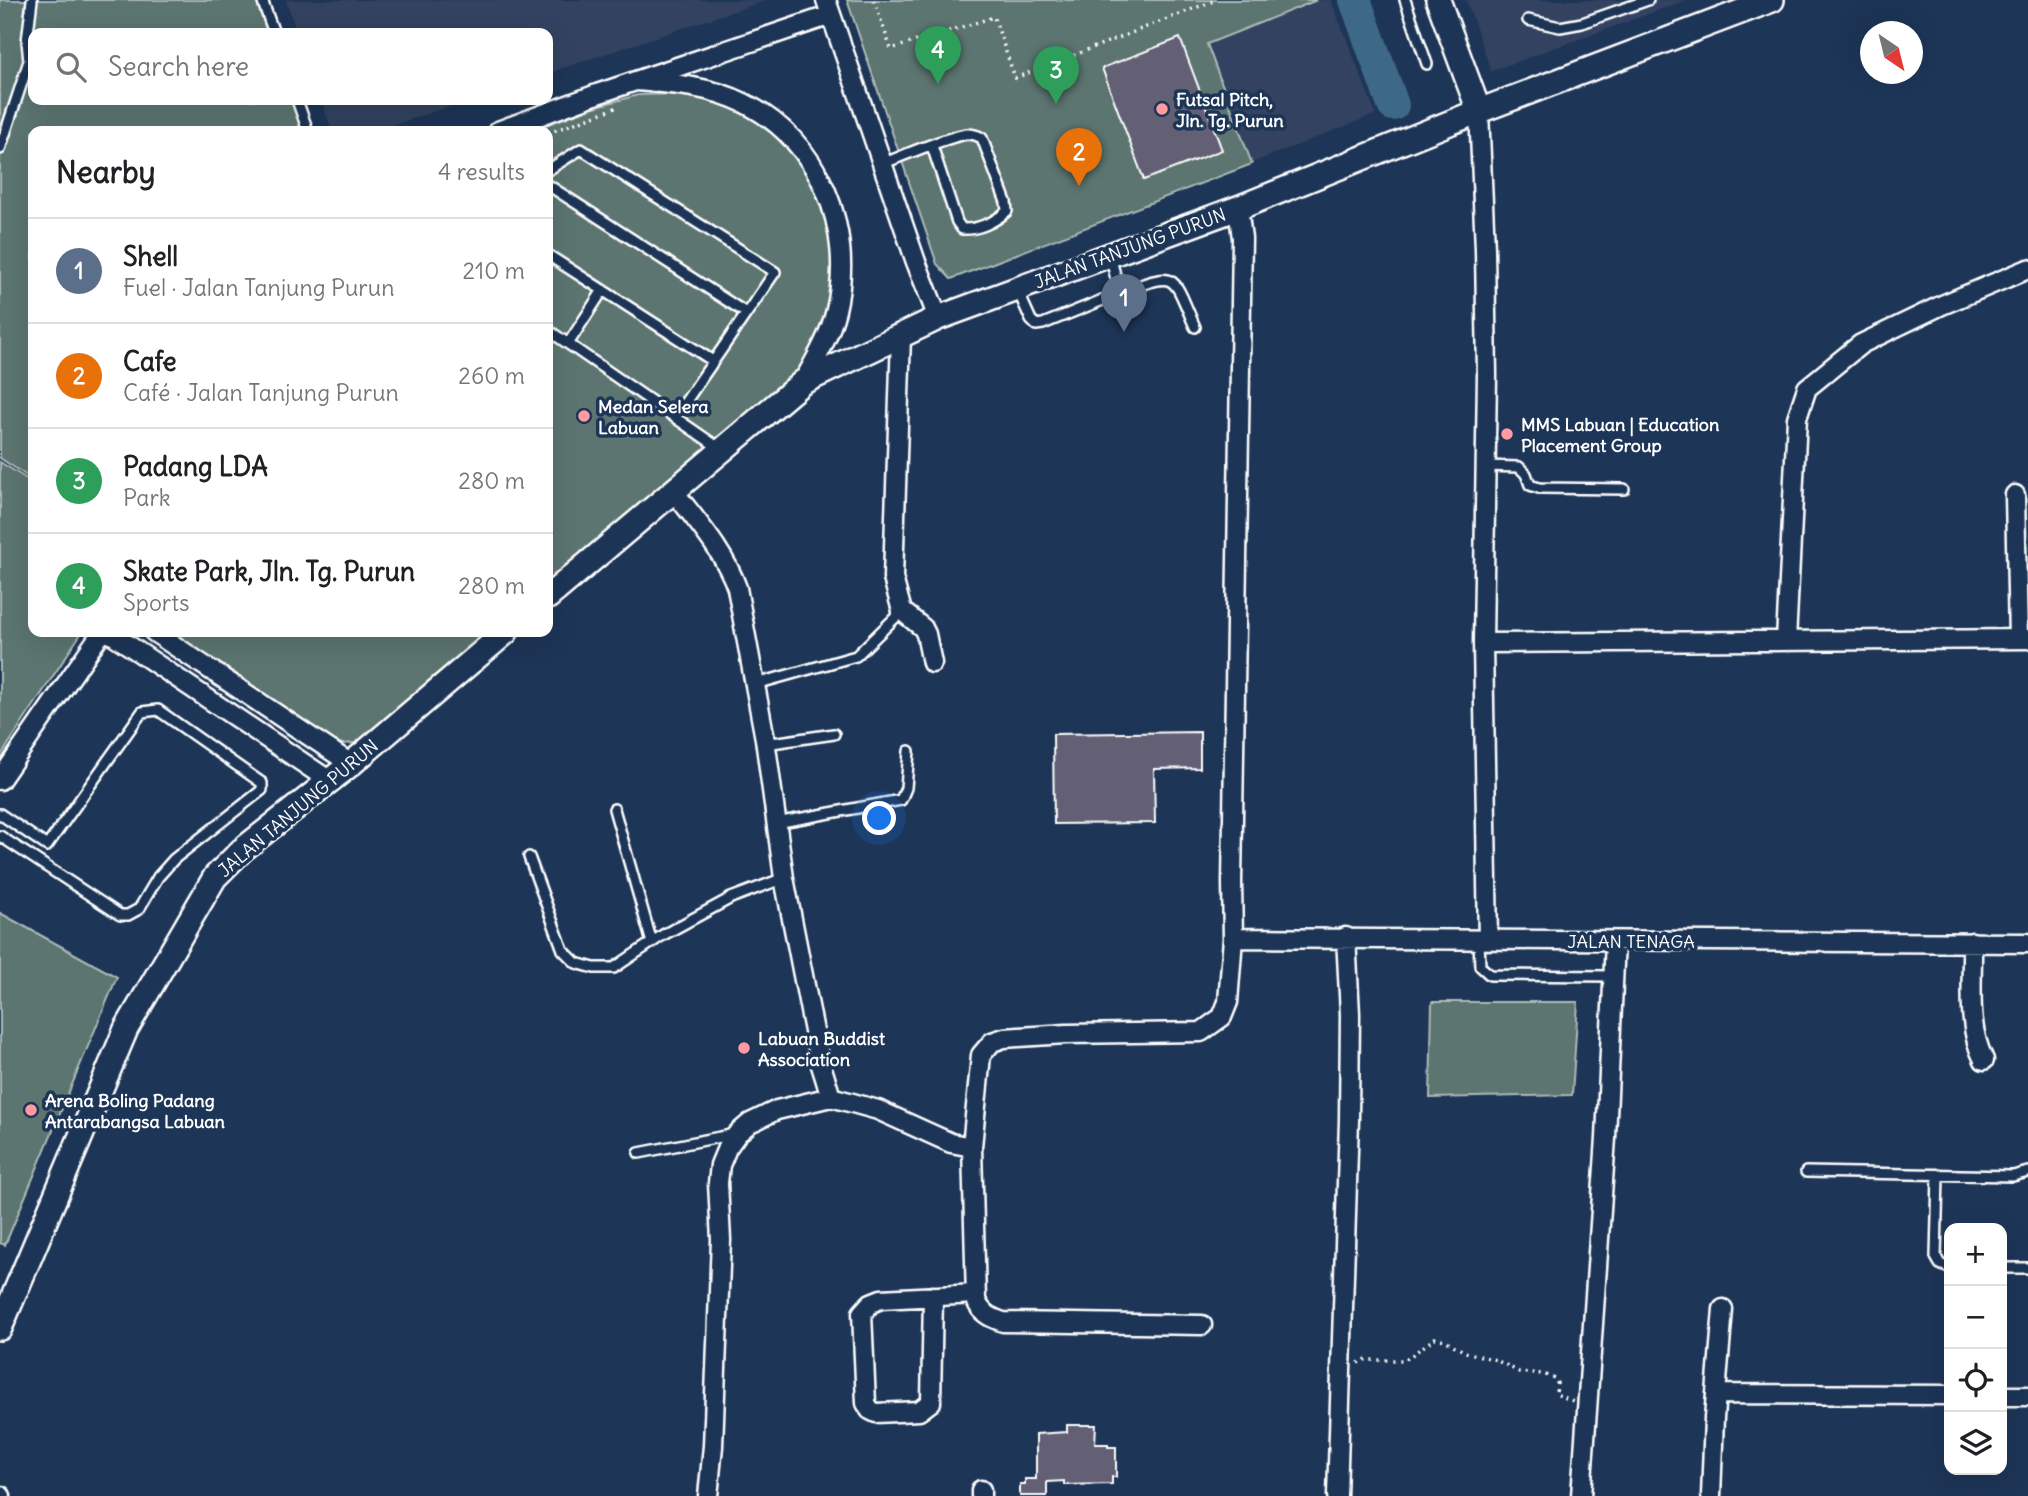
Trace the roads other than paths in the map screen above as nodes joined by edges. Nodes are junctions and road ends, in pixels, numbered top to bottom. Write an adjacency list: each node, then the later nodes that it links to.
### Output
1 (32, 0): 10 (lane)
2 (262, 0): 11 (lane)
3 (1405, 0): 15 (lane)
4 (1438, 0): 18 (street)
5 (1648, 0): 9 (lane)
6 (1772, 0): 7 (street, JALAN TANJUNG PURUN)
7 (1738, 6): 18 (street, JALAN TANJUNG PURUN)
8 (828, 8): 16 (street); 23 (street)
9 (1528, 20)
10 (29, 28)
11 (272, 28)
12 (28, 33): 13 (lane)
13 (28, 51)
14 (28, 64): 22 (lane)
15 (1427, 64)
16 (636, 81): 20 (street); 40 (street)
17 (299, 105): 19 (lane)
18 (1479, 111): 26 (street, JALAN TANJUNG PURUN); 43 (street)
19 (306, 126)
20 (509, 126)
21 (932, 146): 21 (lane); 23 (lane)
22 (0, 149)
23 (882, 164): 34 (street)
24 (553, 167): 33 (lane)
25 (553, 188): 33 (lane)
26 (1238, 208): 27 (street, JALAN TANJUNG PURUN); 73 (street)
27 (1109, 254): 30 (street, JALAN TANJUNG PURUN); 32 (lane)
28 (553, 258): 31 (lane)
29 (2028, 269): 54 (street)
30 (1017, 289): 32 (lane); 34 (street, JALAN TANJUNG PURUN)
31 (603, 290): 38 (lane); 39 (lane)
32 (1121, 293): 35 (lane)
33 (746, 313): 39 (lane)
34 (938, 318): 37 (street, JALAN TANJUNG PURUN)
35 (1195, 327)
36 (553, 334): 38 (lane)
37 (901, 336): 40 (street, JALAN TANJUNG PURUN); 48 (street)
38 (568, 344): 41 (lane)
39 (713, 361): 41 (lane)
40 (803, 382): 42 (street, JALAN TANJUNG PURUN)
41 (675, 417): 42 (lane)
42 (723, 450): 45 (street, JALAN TANJUNG PURUN)
43 (1485, 466): 44 (lane); 55 (street)
44 (1624, 489)
45 (673, 490): 47 (street, JALAN TANJUNG PURUN); 57 (street)
46 (2015, 495): 53 (street)
47 (553, 593)
48 (902, 611): 56 (street); 57 (lane)
49 (99, 637): 62 (street)
50 (116, 637): 63 (street)
51 (161, 637): 61 (street)
52 (500, 637): 61 (street, JALAN TANJUNG PURUN)
53 (2023, 639): 54 (street)
54 (1786, 641): 55 (street)
55 (1483, 643): 74 (street)
56 (932, 663)
57 (756, 684): 59 (street)
58 (834, 734): 59 (lane)
59 (765, 744): 66 (street)
60 (909, 751): 66 (lane)
61 (351, 764): 63 (street, JALAN TANJUNG PURUN)
62 (0, 780)
63 (330, 780): 95 (street, JALAN TANJUNG PURUN)
64 (614, 809): 77 (lane)
65 (0, 814): 68 (lane)
66 (776, 823): 71 (street)
67 (0, 836): 70 (lane)
68 (47, 846): 70 (lane); 70 (lane)
69 (529, 857): 77 (lane)
70 (36, 860)
71 (784, 878): 77 (lane); 81 (street)
72 (1346, 937): 73 (street, JALAN TENAGA); 74 (street, JALAN TENAGA); 101 (street)
73 (1233, 938): 83 (street)
74 (1483, 940): 75 (street, JALAN TENAGA); 79 (lane)
75 (1615, 942): 76 (street, JALAN TENAGA); 79 (street)
76 (1972, 942): 78 (street, JALAN TENAGA); 80 (street)
77 (652, 943)
78 (2028, 943)
79 (1613, 976): 102 (street)
80 (1984, 1060)
81 (831, 1097): 82 (street); 83 (street)
82 (737, 1133): 84 (lane); 100 (street)
83 (972, 1147): 91 (street)
84 (639, 1153)
85 (1806, 1172): 87 (lane)
86 (2028, 1172): 87 (lane)
87 (1938, 1175): 88 (lane)
88 (1944, 1266)
89 (2007, 1268): 90 (lane)
90 (2028, 1268)
91 (976, 1294): 92 (street); 94 (street)
92 (933, 1296): 92 (street)
93 (1723, 1308): 96 (street)
94 (1202, 1325)
95 (0, 1328)
96 (1716, 1394): 97 (street); 103 (street)
97 (1944, 1395)
98 (2007, 1396): 99 (street)
99 (2028, 1396)
100 (708, 1496)
101 (1337, 1496)
102 (1581, 1496)
103 (1711, 1496)

